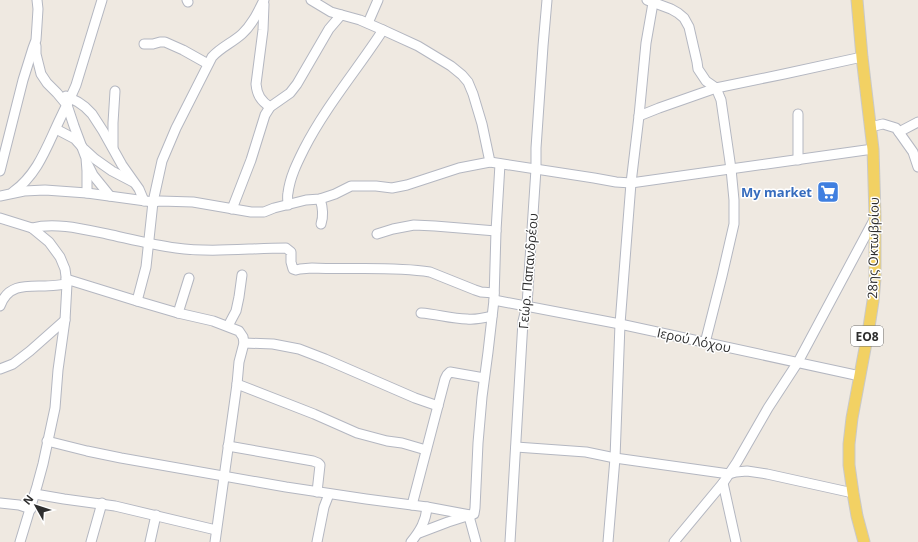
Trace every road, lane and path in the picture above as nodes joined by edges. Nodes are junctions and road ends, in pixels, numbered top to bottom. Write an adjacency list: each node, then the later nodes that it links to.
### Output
1 (37, 0): 12 (street)
2 (102, 0): 18 (street)
3 (264, 0): 15 (street); 19 (street)
4 (311, 0): 9 (street)
5 (378, 0): 10 (street)
6 (547, 0): 34 (street, Γεώρ. Παπανδρέου)
7 (857, 0): 14 (main road, 28ης Οκτωβρίου / ΕΟ8)
8 (650, 2): 16 (street); 21 (street)
9 (341, 15): 10 (street); 19 (street)
10 (368, 23): 11 (street)
11 (384, 30): 30 (street); 46 (street)
12 (36, 40): 18 (street); 36 (street)
13 (144, 44): 15 (street)
14 (862, 57): 16 (street); 23 (main road, 28ης Οκτωβρίου / ΕΟ8)
15 (208, 64): 45 (street)
16 (716, 88): 21 (street); 35 (street)
17 (115, 91): 27 (street)
18 (69, 102): 24 (street); 26 (street); 27 (street)
19 (270, 107): 47 (street)
20 (798, 114): 29 (street)
21 (639, 116): 37 (street)
22 (918, 122): 25 (street)
23 (870, 127): 25 (street); 28 (main road, 28ης Οκτωβρίου / ΕΟ8)
24 (56, 129): 26 (street); 40 (street)
25 (899, 132): 33 (street)
26 (83, 148): 31 (street); 38 (street)
27 (113, 149): 38 (street)
28 (873, 149): 29 (street); 48 (main road, 28ης Οκτωβρίου / ΕΟ8)
29 (798, 160): 35 (street)
30 (490, 162): 32 (street); 43 (street)
31 (87, 164): 39 (street); 42 (street)
32 (500, 164): 34 (street); 52 (street)
33 (918, 167)
34 (536, 169): 37 (street); 60 (street, Γεώρ. Παπανδρέου)
35 (731, 169): 37 (street); 69 (street)
36 (0, 171)
37 (631, 183): 66 (street)
38 (136, 184): 44 (street)
39 (87, 192): 40 (street); 42 (street)
40 (12, 193): 41 (street)
41 (0, 196)
42 (110, 196): 44 (street)
43 (320, 199): 46 (street); 50 (street)
44 (144, 201): 45 (street)
45 (153, 202): 47 (street); 54 (street)
46 (288, 205): 47 (street)
47 (232, 208)
48 (875, 216): 70 (street); 72 (main road, 28ης Οκτωβρίου / ΕΟ8)
49 (0, 218): 51 (street)
50 (322, 224)
51 (32, 228): 54 (street); 57 (street)
52 (496, 231): 53 (street); 58 (street)
53 (377, 234)
54 (149, 244): 58 (street, Ιερού Λόχου); 59 (street)
55 (242, 275): 67 (street)
56 (189, 278): 62 (street)
57 (67, 282): 59 (street); 61 (street); 65 (street)
58 (494, 296): 60 (street, Ιερού Λόχου); 64 (street)
59 (137, 301): 62 (street)
60 (527, 305): 66 (street, Ιερού Λόχου); 78 (street, Γεώρ. Παπανδρέου)
61 (0, 306)
62 (178, 313): 67 (street)
63 (421, 313): 64 (street)
64 (492, 316): 73 (street)
65 (65, 320): 71 (street); 76 (street)
66 (620, 324): 69 (street, Ιερού Λόχου); 80 (street)
67 (228, 326): 68 (street)
68 (244, 343): 74 (street); 75 (street)
69 (704, 343): 70 (street, Ιερού Λόχου)
70 (798, 362): 72 (street, Ιερού Λόχου); 81 (street)
71 (0, 368)
72 (860, 376): 85 (main road, 28ης Οκτωβρίου / ΕΟ8)
73 (484, 378): 75 (street); 94 (street)
74 (237, 384): 77 (street); 79 (street)
75 (438, 406): 79 (street)
76 (47, 441): 82 (street); 86 (street)
77 (228, 446): 82 (street); 84 (street)
78 (516, 447): 80 (street); 104 (street, Γεώρ. Παπανδρέου)
79 (426, 450): 90 (street)
80 (615, 458): 81 (street); 105 (street)
81 (729, 474): 83 (street); 85 (street)
82 (224, 476): 84 (street); 95 (street)
83 (723, 483): 106 (street); 107 (street)
84 (317, 492): 87 (street)
85 (853, 493): 108 (main road, 28ης Οκτωβρίου / ΕΟ8)
86 (35, 494): 89 (street); 92 (street)
87 (329, 494): 90 (street); 101 (street)
88 (0, 503): 92 (street)
89 (102, 503): 93 (street); 98 (street)
90 (412, 505): 91 (street)
91 (427, 507): 94 (street); 96 (street)
92 (31, 509): 97 (street)
93 (156, 515): 95 (street); 99 (street)
94 (470, 515): 96 (street); 103 (street)
95 (216, 530): 100 (street)
96 (419, 533): 102 (street)
97 (20, 542)
98 (91, 542)
99 (150, 542)
100 (215, 542)
101 (317, 542)
102 (411, 542)
103 (476, 542)
104 (510, 542)
105 (608, 542)
106 (674, 542)
107 (736, 542)
108 (864, 542)

